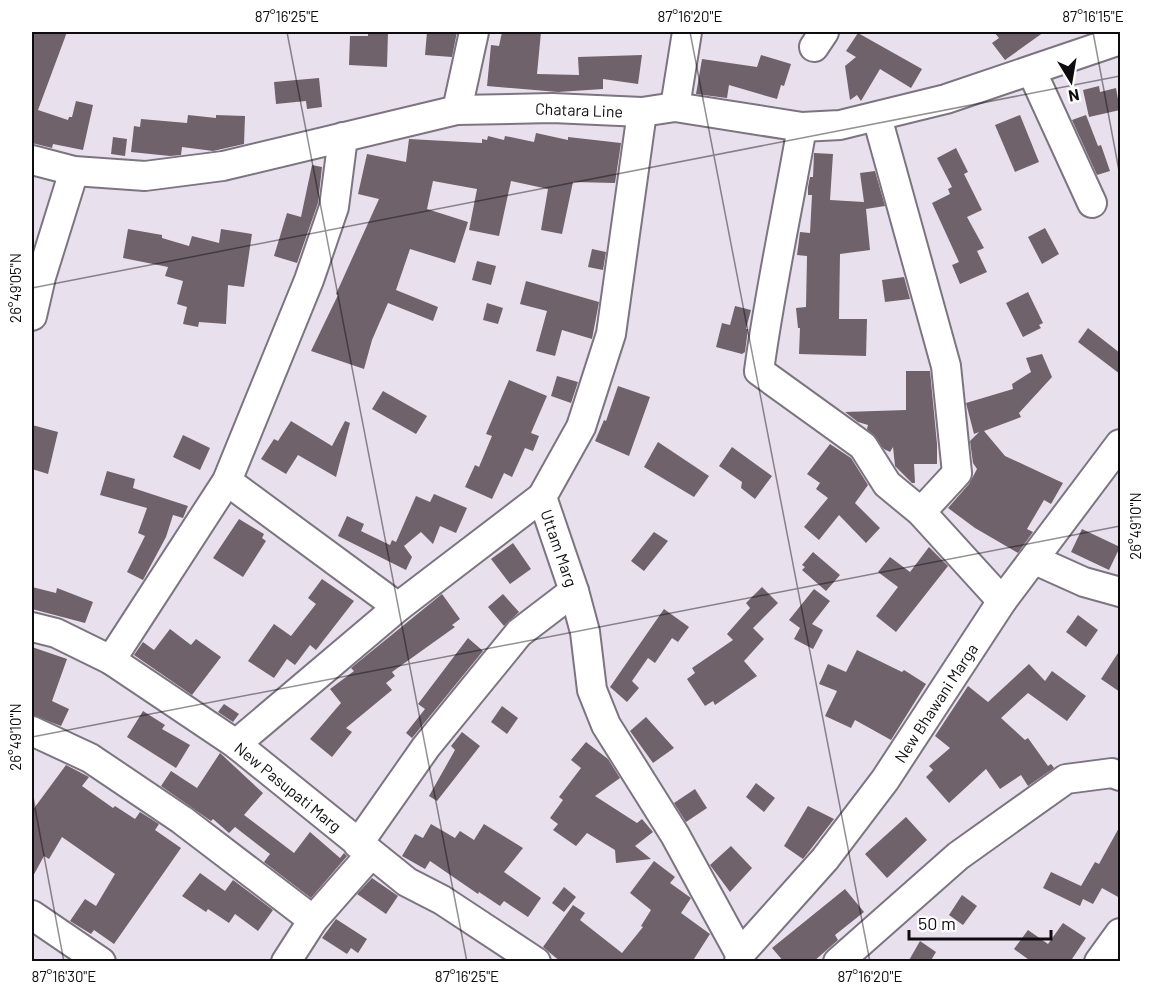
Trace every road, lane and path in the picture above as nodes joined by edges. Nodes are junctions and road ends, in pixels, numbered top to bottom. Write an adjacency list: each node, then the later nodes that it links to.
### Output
1 (474, 32): 6 (street)
2 (687, 32): 5 (street)
3 (1120, 40): 4 (street, Chatara Line)
4 (1032, 72): 8 (street, Chatara Line); 13 (street)
5 (675, 107): 7 (street, Chatara Line); 9 (street, Chatara Line)
6 (458, 110): 7 (street, Chatara Line); 10 (street, Chatara Line)
7 (642, 112): 17 (street, Uttam Marg)
8 (877, 117): 9 (street, Chatara Line); 18 (street)
9 (802, 127): 18 (street)
10 (343, 137): 12 (street, Chatara Line); 16 (street)
11 (32, 159): 12 (street, Chatara Line)
12 (74, 171): 14 (street)
13 (1092, 203)
14 (32, 316)
15 (1120, 444): 19 (street, New Bhawani Marga)
16 (227, 480): 23 (street); 25 (street)
17 (542, 497): 20 (street, Uttam Marg); 23 (street)
18 (921, 512): 22 (street)
19 (1035, 560): 21 (street); 22 (street, New Bhawani Marga)
20 (574, 591): 29 (street); 33 (street, Uttam Marg)
21 (1120, 592)
22 (1002, 601): 33 (street, New Bhawani Marga)
23 (398, 607): 27 (street)
24 (32, 627): 25 (street, New Pasupati Marg)
25 (111, 660): 27 (street, New Pasupati Marg)
26 (32, 731): 31 (street)
27 (236, 744): 29 (street, New Pasupati Marg)
28 (1120, 776): 37 (street)
29 (364, 849): 31 (street); 36 (street, New Pasupati Marg)
30 (32, 915): 34 (street)
31 (314, 920): 35 (street)
32 (1120, 933): 38 (street)
33 (740, 958)
34 (100, 962)
35 (286, 962)
36 (536, 962)
37 (837, 962)
38 (1099, 962)

